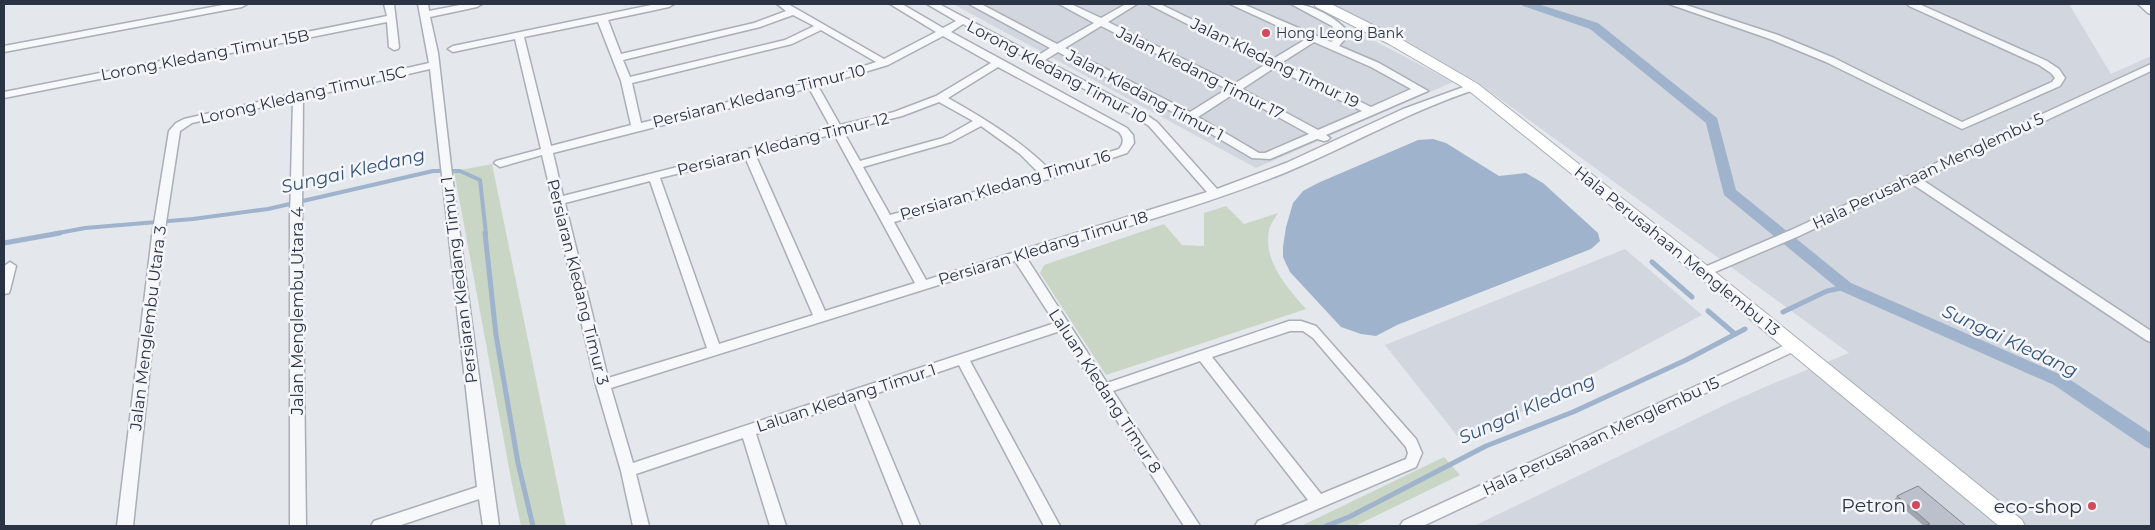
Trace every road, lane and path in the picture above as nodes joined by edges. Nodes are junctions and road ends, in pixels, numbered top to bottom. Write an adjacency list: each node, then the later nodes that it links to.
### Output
1 (242, 4): 18 (street)
2 (389, 4): 22 (street)
3 (477, 4): 19 (street)
4 (669, 4): 23 (street)
5 (782, 4): 20 (street)
6 (895, 4): 27 (street, Lorong Kledang Timur 10)
7 (932, 4): 24 (street, Lorong Kledang Timur 10)
8 (974, 4): 32 (street, Jalan Kledang Timur 1)
9 (1064, 4): 25 (street, Jalan Kledang Timur 17)
10 (1132, 4): 25 (street)
11 (1153, 4): 37 (street, Jalan Kledang Timur 19)
12 (1235, 4): 29 (street)
13 (1296, 4): 31 (street)
14 (1320, 4): 44 (street, Hala Perusahaan Menglembu 13)
15 (1674, 4): 16 (street)
16 (1912, 4)
17 (2144, 4): 21 (street)
18 (199, 8): 33 (street)
19 (424, 9): 40 (street, Persiaran Kledang Timur 1)
20 (794, 11): 26 (street); 35 (street)
21 (2151, 11)
22 (392, 18): 30 (street); 47 (street, Lorong Kledang Timur 15B)
23 (602, 18): 28 (street); 35 (street)
24 (962, 20): 27 (street, Persiaran Kledang Timur 10); 36 (street, Lorong Kledang Timur 10)
25 (1100, 22): 32 (street); 45 (street, Jalan Kledang Timur 17)
26 (820, 27): 38 (street); 42 (street)
27 (944, 32): 38 (street, Persiaran Kledang Timur 10); 39 (street, Lorong Kledang Timur 10)
28 (519, 36): 34 (street); 59 (street, Persiaran Kledang Timur 3)
29 (1312, 38): 31 (street); 37 (street)
30 (394, 47)
31 (1332, 47): 46 (street)
32 (1057, 48): 36 (street); 52 (street, Jalan Kledang Timur 1)
33 (4, 49)
34 (453, 49)
35 (617, 58): 42 (street)
36 (1037, 60): 67 (street, Lorong Kledang Timur 10)
37 (1274, 62): 45 (street); 51 (street, Jalan Kledang Timur 19)
38 (884, 63): 43 (street, Persiaran Kledang Timur 10)
39 (998, 63): 49 (street, Persiaran Kledang Timur 12); 60 (street, Lorong Kledang Timur 10)
40 (434, 65): 48 (street, Lorong Kledang Timur 15C); 87 (street, Persiaran Kledang Timur 1)
41 (2151, 68): 66 (street, Hala Perusahaan Menglembu 5)
42 (626, 81): 54 (street)
43 (812, 86): 54 (street, Persiaran Kledang Timur 10); 56 (street)
44 (1473, 87): 50 (street, Persiaran Kledang Timur 18); 72 (street, Hala Perusahaan Menglembu 13)
45 (1233, 88): 52 (street); 57 (street, Jalan Kledang Timur 17)
46 (1420, 88): 50 (street); 51 (street, Jalan Kledang Timur 1)
47 (4, 95)
48 (298, 96): 55 (street, Lorong Kledang Timur 15C); 90 (street, Jalan Menglembu Utara 4)
49 (940, 98): 53 (street); 56 (street, Persiaran Kledang Timur 12)
50 (1436, 99): 58 (street, Persiaran Kledang Timur 18)
51 (1369, 110): 57 (street, Jalan Kledang Timur 1)
52 (1190, 117): 57 (street, Jalan Kledang Timur 1)
53 (980, 121): 63 (street); 64 (street)
54 (637, 127): 59 (street, Persiaran Kledang Timur 10)
55 (175, 131): 89 (street, Jalan Menglembu Utara 3)
56 (837, 131): 61 (street, Persiaran Kledang Timur 12); 63 (street)
57 (1318, 134): 58 (street, Jalan Kledang Timur 17)
58 (1336, 144): 67 (street, Persiaran Kledang Timur 18)
59 (547, 151): 62 (street, Persiaran Kledang Timur 10); 68 (street, Persiaran Kledang Timur 3)
60 (1123, 151): 64 (street, Persiaran Kledang Timur 16)
61 (749, 154): 65 (street, Persiaran Kledang Timur 12); 75 (street)
62 (500, 163)
63 (857, 165): 69 (street)
64 (1048, 175): 69 (street, Persiaran Kledang Timur 16)
65 (654, 177): 68 (street, Persiaran Kledang Timur 12); 79 (street)
66 (1911, 178): 72 (street, Hala Perusahaan Menglembu 5); 77 (street)
67 (1214, 194): 70 (street, Persiaran Kledang Timur 18)
68 (558, 201): 82 (street, Persiaran Kledang Timur 3)
69 (887, 220): 73 (street)
70 (1018, 255): 73 (street, Persiaran Kledang Timur 18); 76 (street, Laluan Kledang Timur 8)
71 (10, 266): 74 (street)
72 (1704, 272): 78 (street, Hala Perusahaan Menglembu 13)
73 (923, 286): 75 (street, Persiaran Kledang Timur 18)
74 (4, 290)
75 (821, 316): 79 (street, Persiaran Kledang Timur 18)
76 (1063, 325): 81 (street, Laluan Kledang Timur 1); 83 (street, Laluan Kledang Timur 8)
77 (2151, 337)
78 (1794, 346): 99 (street, Hala Perusahaan Menglembu 15); 100 (street, Hala Perusahaan Menglembu 13)
79 (714, 349): 82 (street, Persiaran Kledang Timur 18)
80 (1203, 355): 83 (street); 88 (street); 88 (street)
81 (962, 359): 84 (street, Laluan Kledang Timur 1); 96 (street)
82 (603, 385): 86 (street, Persiaran Kledang Timur 3)
83 (1104, 389): 97 (street, Laluan Kledang Timur 8)
84 (858, 394): 85 (street, Laluan Kledang Timur 1); 95 (street)
85 (748, 431): 86 (street, Laluan Kledang Timur 1); 94 (street)
86 (628, 471): 93 (street, Persiaran Kledang Timur 3)
87 (485, 491): 91 (street); 92 (street, Persiaran Kledang Timur 1)
88 (1318, 502): 98 (street)
89 (125, 526)
90 (298, 526)
91 (379, 526)
92 (491, 526)
93 (641, 526)
94 (778, 526)
95 (912, 526)
96 (1052, 526)
97 (1192, 526)
98 (1262, 526)
99 (1408, 526)
100 (2014, 526)

